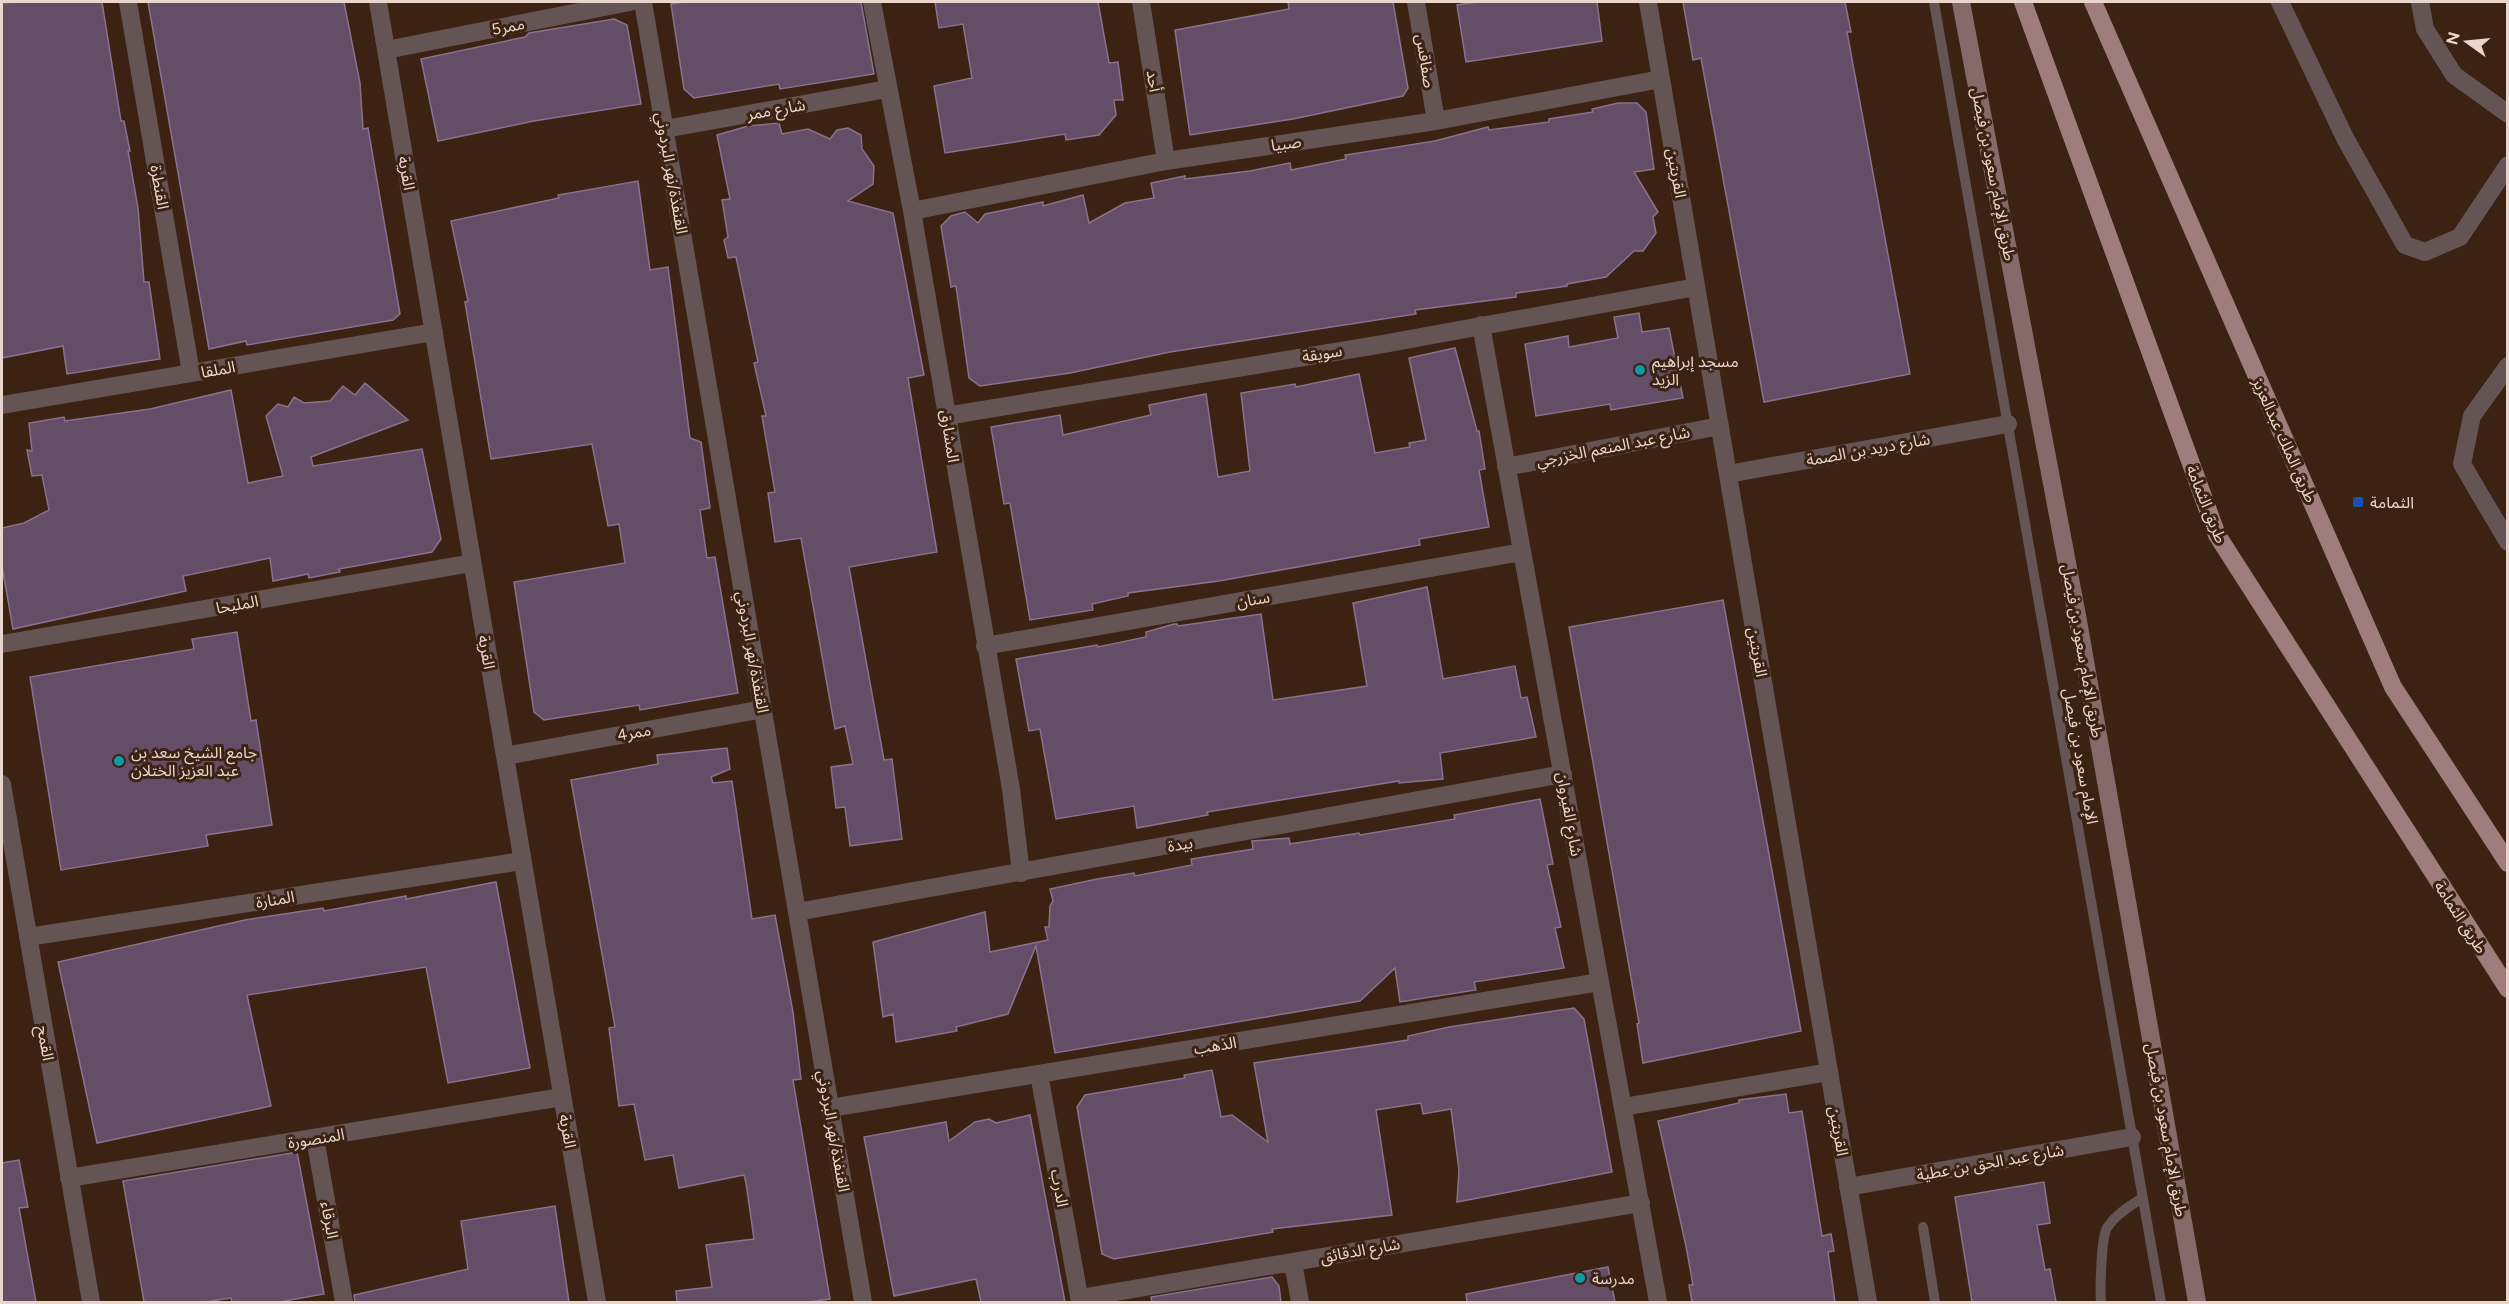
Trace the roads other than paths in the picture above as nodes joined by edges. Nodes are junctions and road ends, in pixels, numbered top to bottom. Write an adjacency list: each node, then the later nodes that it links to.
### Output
1 (128, 2): 28 (street, القنطرة)
2 (378, 2): 15 (street, القرية)
3 (630, 2): 15 (street, ممر5)
4 (643, 2): 20 (street, القنفذة/نهر البردوني)
5 (872, 2): 17 (street, المشارق)
6 (1141, 2): 21 (street, أحد)
7 (1416, 2): 19 (street, صفاقس)
8 (1648, 2): 16 (street, القريتين)
9 (1934, 2): 31 (lane, الإمام سعود بن فيصل)
10 (1961, 2): 76 (main road, طريق الإمام سعود بن فيصل)
11 (2023, 2): 51 (main road, طريق الثمامة)
12 (2093, 2): 46 (main road, طريق الملك عبدالعزيز)
13 (2280, 2): 22 (street)
14 (2420, 2): 18 (street)
15 (386, 50): 26 (street, القرية)
16 (1661, 79): 19 (street, صبيا); 24 (street, القريتين)
17 (887, 88): 20 (street, شارع ممر); 23 (street, المشارق)
18 (2508, 114)
19 (1436, 121): 21 (street, صبيا)
20 (664, 129): 40 (street, القنفذة/نهر البردوني)
21 (1166, 161): 23 (street, صبيا)
22 (2508, 165)
23 (912, 211): 30 (street, المشارق)
24 (1696, 287): 25 (street, سويقة); 32 (street, القريتين)
25 (1481, 325): 30 (street, سويقة); 33 (street, شارع القيروان)
26 (434, 332): 28 (street, الملقا); 37 (street, القرية)
27 (2508, 366): 35 (street)
28 (191, 373): 29 (street, الملقا)
29 (2, 405)
30 (946, 416): 39 (street, المشارق)
31 (2008, 424): 34 (street, شارع دريد بن الصمة); 57 (lane, الإمام سعود بن فيصل)
32 (1720, 426): 33 (street, شارع عبد المنعم الخزرجي); 34 (street, القريتين)
33 (1506, 467): 36 (street, شارع القيروان)
34 (1728, 474): 52 (street, القريتين)
35 (2508, 542)
36 (1522, 552): 39 (street, سنان); 42 (street, شارع القيروان)
37 (472, 563): 38 (street, المليحا); 41 (street, القرية)
38 (2, 644)
39 (985, 646): 47 (street, المشارق)
40 (762, 709): 41 (street, ممر4); 48 (street, القنفذة/نهر البردوني)
41 (505, 756): 45 (street, القرية)
42 (1563, 774): 47 (street, بيدة); 50 (street, شارع القيروان)
43 (2, 784): 44 (street, القمح)
44 (6, 835): 49 (street, القمح)
45 (522, 861): 49 (street, المنارة); 54 (street, القرية)
46 (2508, 863)
47 (1021, 873): 48 (street, بيدة)
48 (796, 912): 56 (street, القنفذة/نهر البردوني)
49 (28, 937): 59 (street, القمح)
50 (1600, 982): 53 (street, الذهب); 55 (street, شارع القيروان)
51 (2508, 989)
52 (1829, 1072): 55 (street); 60 (street, القريتين)
53 (1039, 1074): 56 (street, الذهب); 65 (street, الدرب)
54 (562, 1098): 58 (street, المنصورة); 68 (street, القرية)
55 (1623, 1107): 62 (street, شارع القيروان)
56 (830, 1108): 69 (street, القنفذة/نهر البردوني)
57 (2132, 1137): 60 (street, شارع عبد الحق بن عطية); 61 (lane, الإمام سعود بن فيصل)
58 (315, 1138): 59 (street, المنصورة); 67 (street, البرقاء)
59 (69, 1178): 66 (street, القمح)
60 (1848, 1188): 72 (street, القريتين)
61 (2142, 1197): 74 (lane); 75 (lane, الإمام سعود بن فيصل)
62 (1641, 1203): 64 (street, شارع الدقائق); 71 (street, شارع القيروان)
63 (1923, 1227): 73 (lane)
64 (1293, 1262): 65 (street, شارع الدقائق); 70 (street)
65 (1080, 1300)
66 (91, 1302)
67 (344, 1302)
68 (597, 1302)
69 (862, 1302)
70 (1300, 1302)
71 (1658, 1302)
72 (1868, 1302)
73 (1935, 1302)
74 (2101, 1302)
75 (2161, 1302)
76 (2197, 1302)

